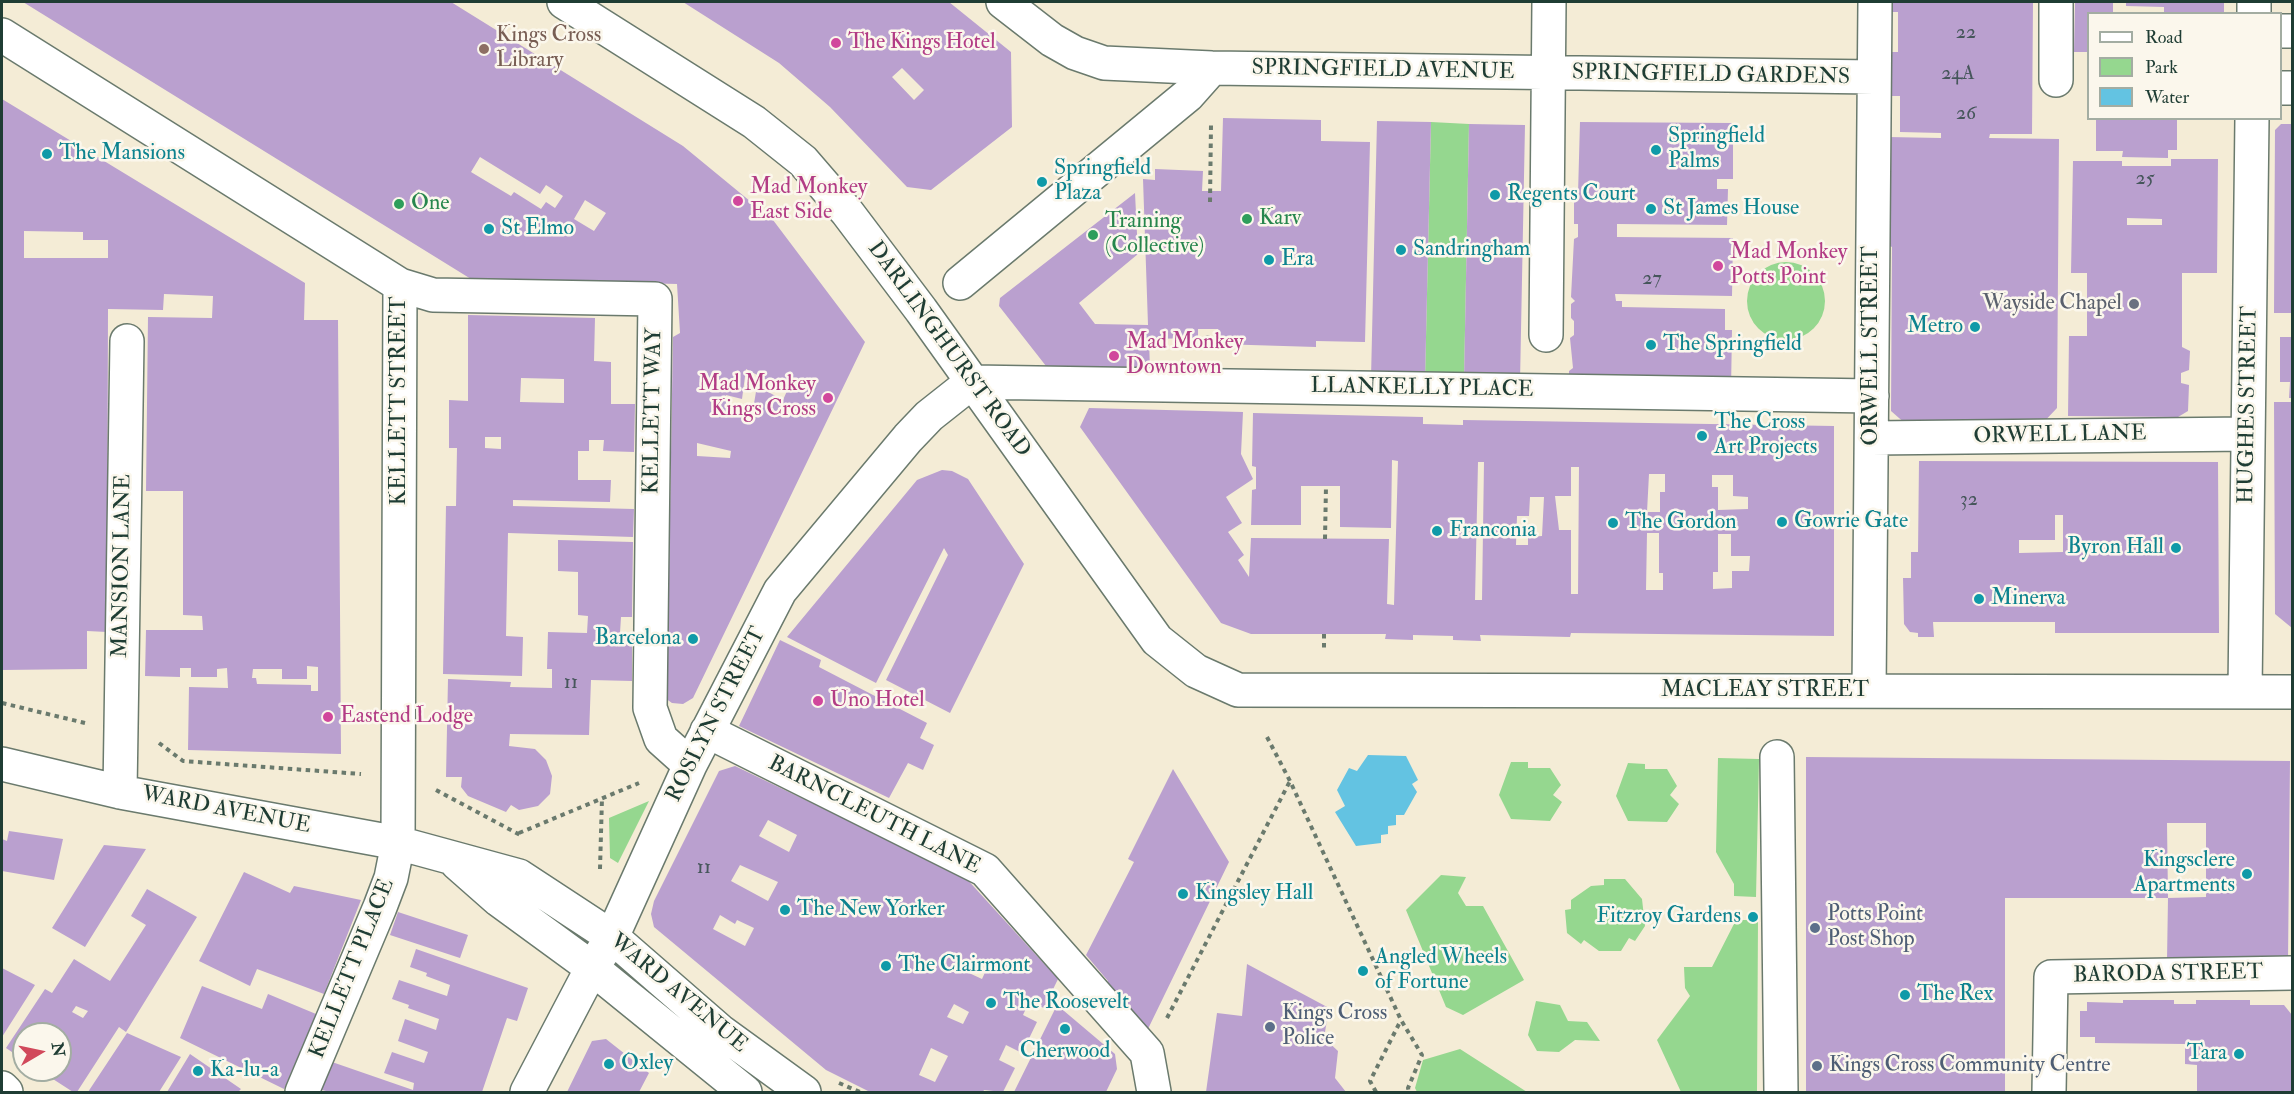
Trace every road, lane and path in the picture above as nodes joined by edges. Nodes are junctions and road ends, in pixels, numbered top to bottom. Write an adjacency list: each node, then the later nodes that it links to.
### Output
1 (564, 2): 18 (street, DARLINGHURST ROAD)
2 (1003, 2): 7 (street, SPRINGFIELD AVENUE)
3 (1549, 2): 8 (street)
4 (1875, 2): 9 (street, ORWELL STREET)
5 (2056, 2): 10 (street)
6 (2, 35): 15 (street, KELLETT STREET)
7 (1212, 68): 8 (street, SPRINGFIELD AVENUE); 14 (street)
8 (1548, 74): 9 (street, SPRINGFIELD GARDENS); 16 (street)
9 (1874, 77): 19 (street, ORWELL STREET)
10 (2056, 80)
11 (2252, 120): 20 (street, HUGHES STREET)
12 (1210, 183): 13 (path)
13 (1210, 202)
14 (960, 283)
15 (400, 285): 34 (street, KELLETT WAY); 39 (street, KELLETT STREET)
16 (1546, 335)
17 (127, 341): 36 (street, MANSION LANE)
18 (972, 381): 19 (street, LLANKELLY PLACE); 26 (street, DARLINGHURST ROAD); 30 (street, ROSLYN STREET)
19 (1872, 396): 21 (street, ORWELL STREET)
20 (2248, 434): 21 (street, ORWELL LANE); 28 (street, HUGHES STREET)
21 (1872, 438): 27 (street, ORWELL STREET)
22 (1326, 486): 23 (path)
23 (1325, 538)
24 (1324, 634): 25 (path)
25 (1324, 648)
26 (1238, 690): 27 (street, MACLEAY STREET)
27 (1869, 691): 28 (street, MACLEAY STREET)
28 (2245, 691): 29 (street, MACLEAY STREET)
29 (2292, 692)
30 (707, 731): 34 (street, ROSLYN STREET); 46 (street, BARNCLEUTH LANE)
31 (1267, 737): 35 (path)
32 (1778, 757): 56 (street)
33 (2, 764): 36 (street, WARD AVENUE)
34 (690, 765): 37 (path); 42 (street, ROSLYN STREET)
35 (1290, 781): 45 (path); 46 (path)
36 (120, 792): 39 (street, WARD AVENUE)
37 (602, 798): 38 (path); 41 (path)
38 (518, 833)
39 (398, 843): 40 (street, WARD AVENUE); 50 (street, KELLETT PLACE)
40 (451, 858): 42 (street, WARD AVENUE); 43 (street, WARD AVENUE)
41 (600, 865)
42 (612, 937): 43 (street, ROSLYN STREET); 52 (street, WARD AVENUE)
43 (592, 968): 48 (street, WARD AVENUE); 51 (street, ROSLYN STREET)
44 (2292, 974): 57 (street, BARODA STREET)
45 (1401, 1020): 54 (path); 55 (path)
46 (1148, 1053): 53 (street)
47 (2, 1088): 49 (street)
48 (740, 1091)
49 (6, 1092)
50 (302, 1092)
51 (527, 1092)
52 (804, 1092)
53 (1154, 1092)
54 (1376, 1092)
55 (1409, 1092)
56 (1781, 1092)
57 (2049, 1092)

